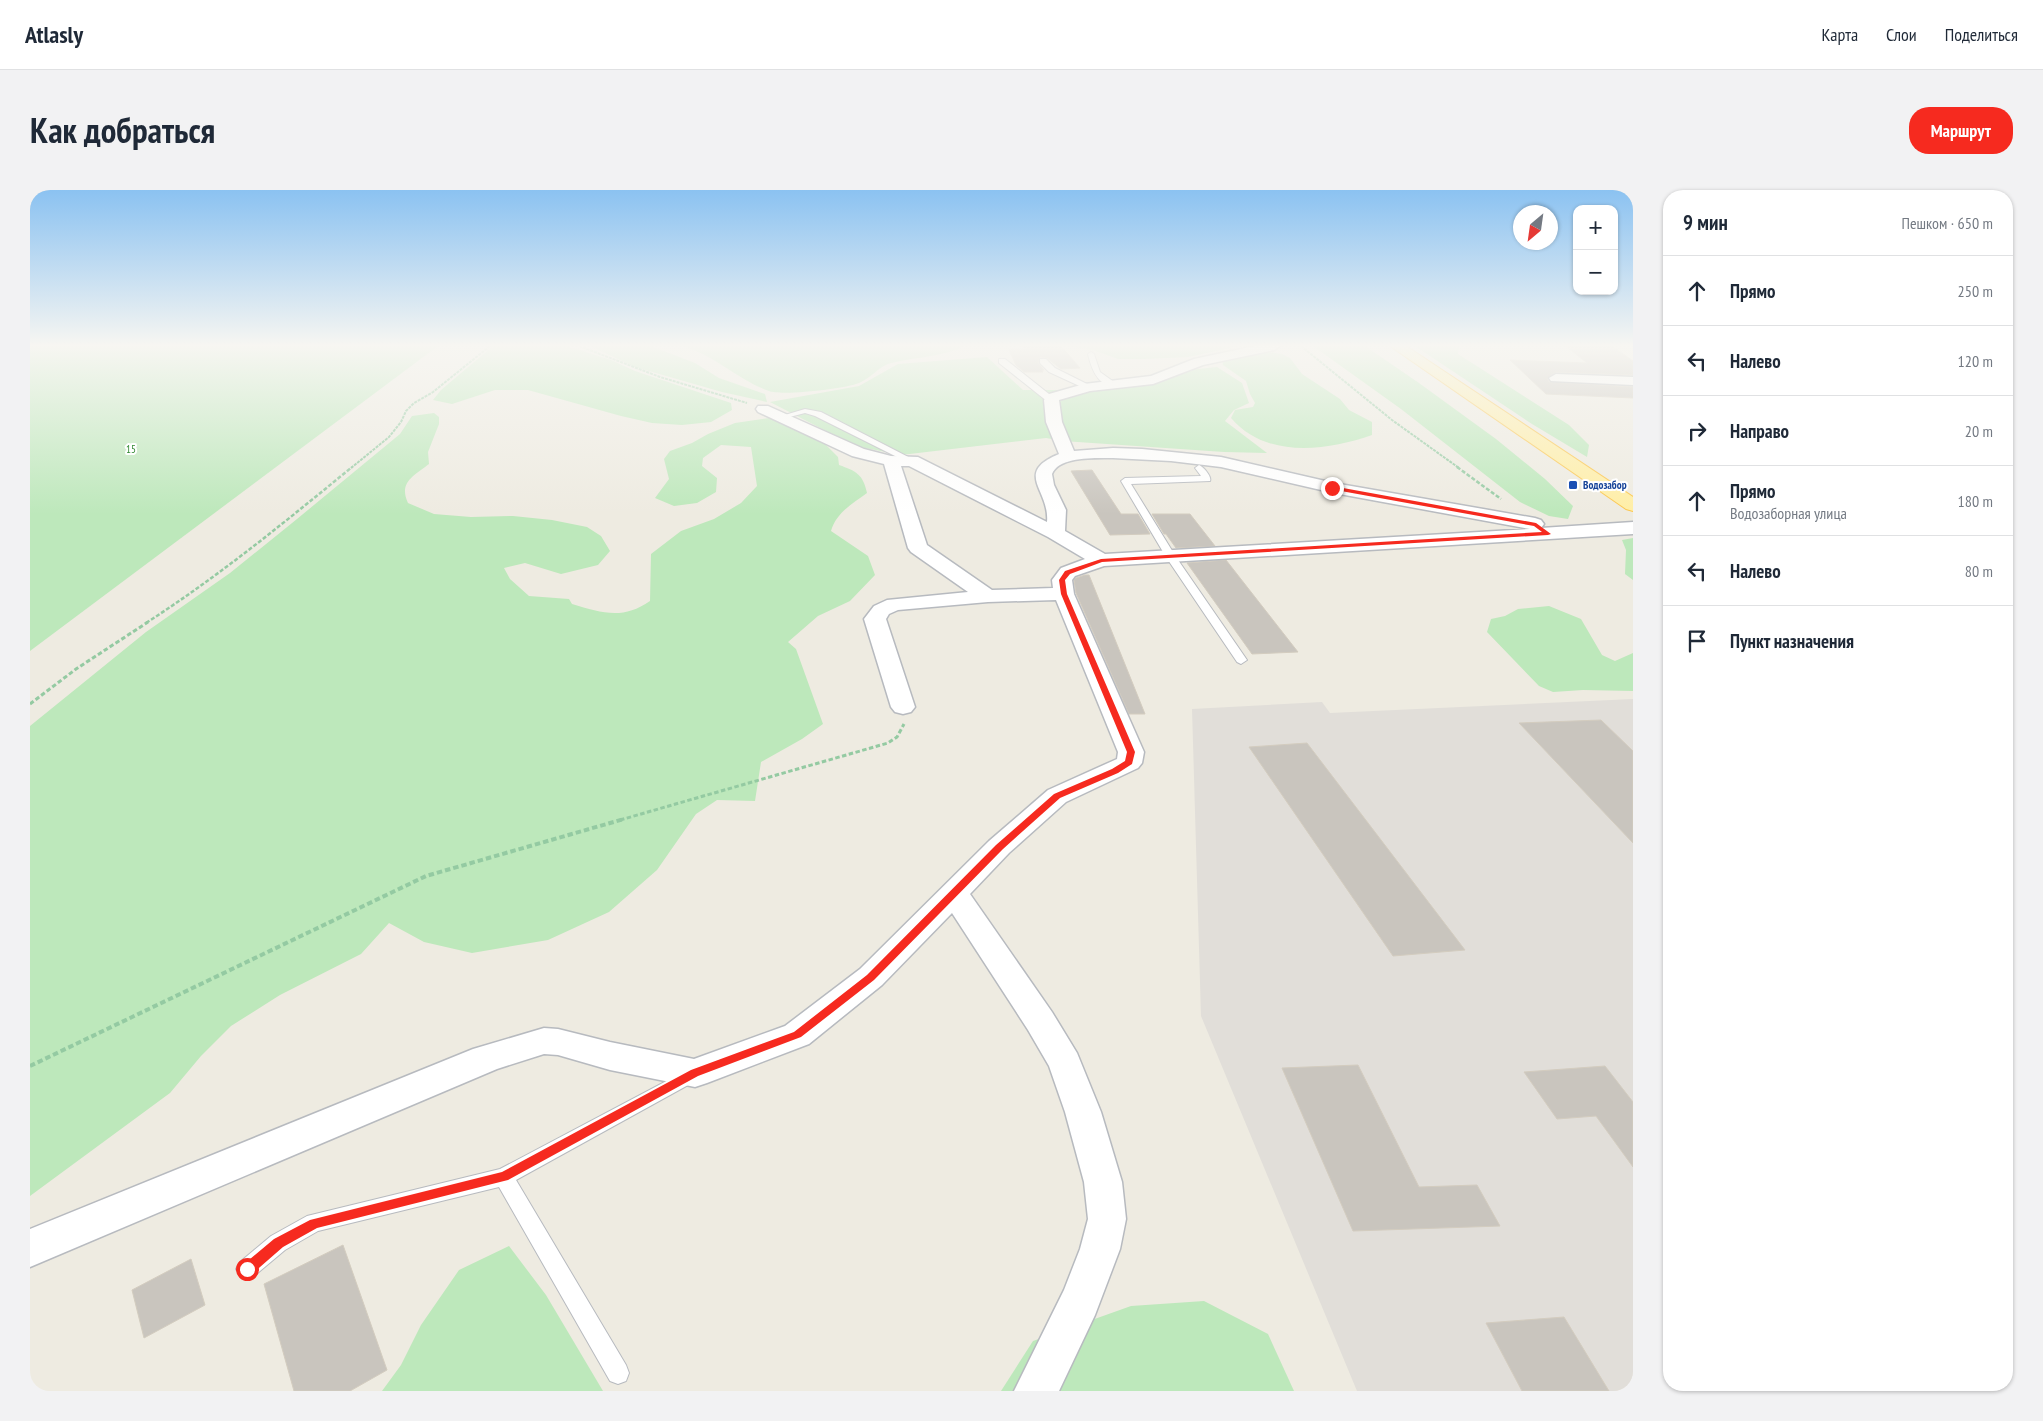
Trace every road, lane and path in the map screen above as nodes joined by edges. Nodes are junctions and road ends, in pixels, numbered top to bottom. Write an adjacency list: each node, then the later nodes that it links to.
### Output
1 (416, 402): 21 (path)
2 (741, 402): 6 (path)
3 (1051, 402): 8 (street)
4 (1370, 402): 13 (path)
5 (1480, 402): 12 (main road)
6 (763, 409): 7 (street)
7 (782, 417): 9 (street); 10 (lane)
8 (1069, 457): 13 (street); 15 (street)
9 (891, 460): 10 (street); 19 (street)
10 (912, 461): 15 (street)
11 (1200, 468): 16 (lane)
12 (1633, 505)
13 (1536, 524)
14 (1633, 528): 16 (street)
15 (1055, 533): 17 (street)
16 (1171, 557): 17 (street); 20 (lane)
17 (1101, 560): 18 (street)
18 (1064, 594): 19 (street); 23 (street)
19 (988, 596): 22 (street)
20 (1241, 660)
21 (30, 704)
22 (903, 707): 24 (path)
23 (954, 893): 25 (street); 30 (street)
24 (30, 1066)
25 (694, 1073): 26 (lane); 27 (street)
26 (504, 1176): 28 (lane); 29 (lane)
27 (30, 1248)
28 (247, 1269)
29 (618, 1373)
30 (1036, 1391)

